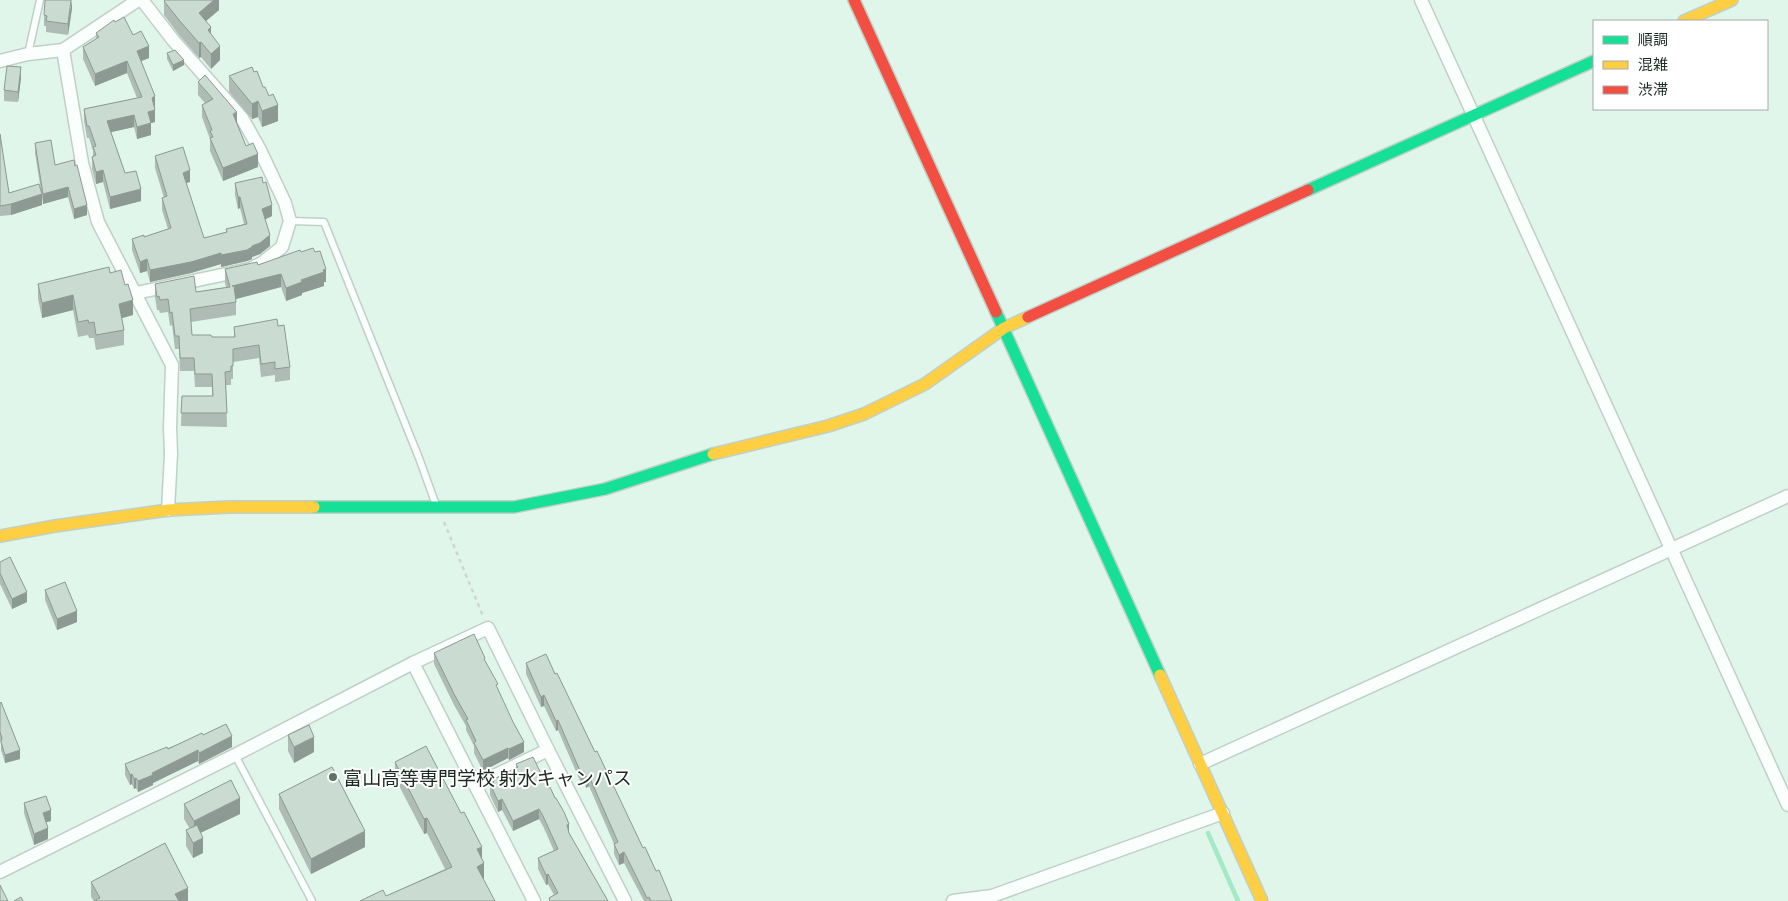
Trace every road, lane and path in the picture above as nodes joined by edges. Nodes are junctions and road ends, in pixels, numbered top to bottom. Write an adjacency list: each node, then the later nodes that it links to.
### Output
1 (40, 0): 8 (lane)
2 (140, 0): 7 (street); 12 (street)
3 (854, 0): 14 (street)
4 (1421, 0): 11 (street)
5 (1732, 0): 6 (street)
6 (1686, 20)
7 (63, 50): 8 (street); 13 (street)
8 (28, 54): 9 (street)
9 (0, 61)
10 (1593, 61): 11 (street)
11 (1473, 115): 14 (street); 19 (street)
12 (290, 221): 13 (street); 16 (lane)
13 (136, 294): 17 (street)
14 (1004, 328): 16 (street); 24 (street)
15 (1788, 496): 19 (street)
16 (436, 507): 17 (street); 20 (path)
17 (168, 510): 18 (street)
18 (0, 536)
19 (1671, 548): 24 (street); 26 (street)
20 (488, 628): 21 (street); 22 (street)
21 (413, 663): 23 (street); 25 (street)
22 (548, 750): 25 (street); 32 (street)
23 (235, 755): 28 (street); 30 (lane)
24 (1200, 764): 27 (street)
25 (475, 785): 31 (street)
26 (1788, 806)
27 (1219, 814): 29 (street); 34 (street)
28 (0, 872)
29 (991, 898): 33 (street)
30 (312, 901)
31 (534, 901)
32 (625, 901)
33 (953, 901)
34 (1262, 901)

